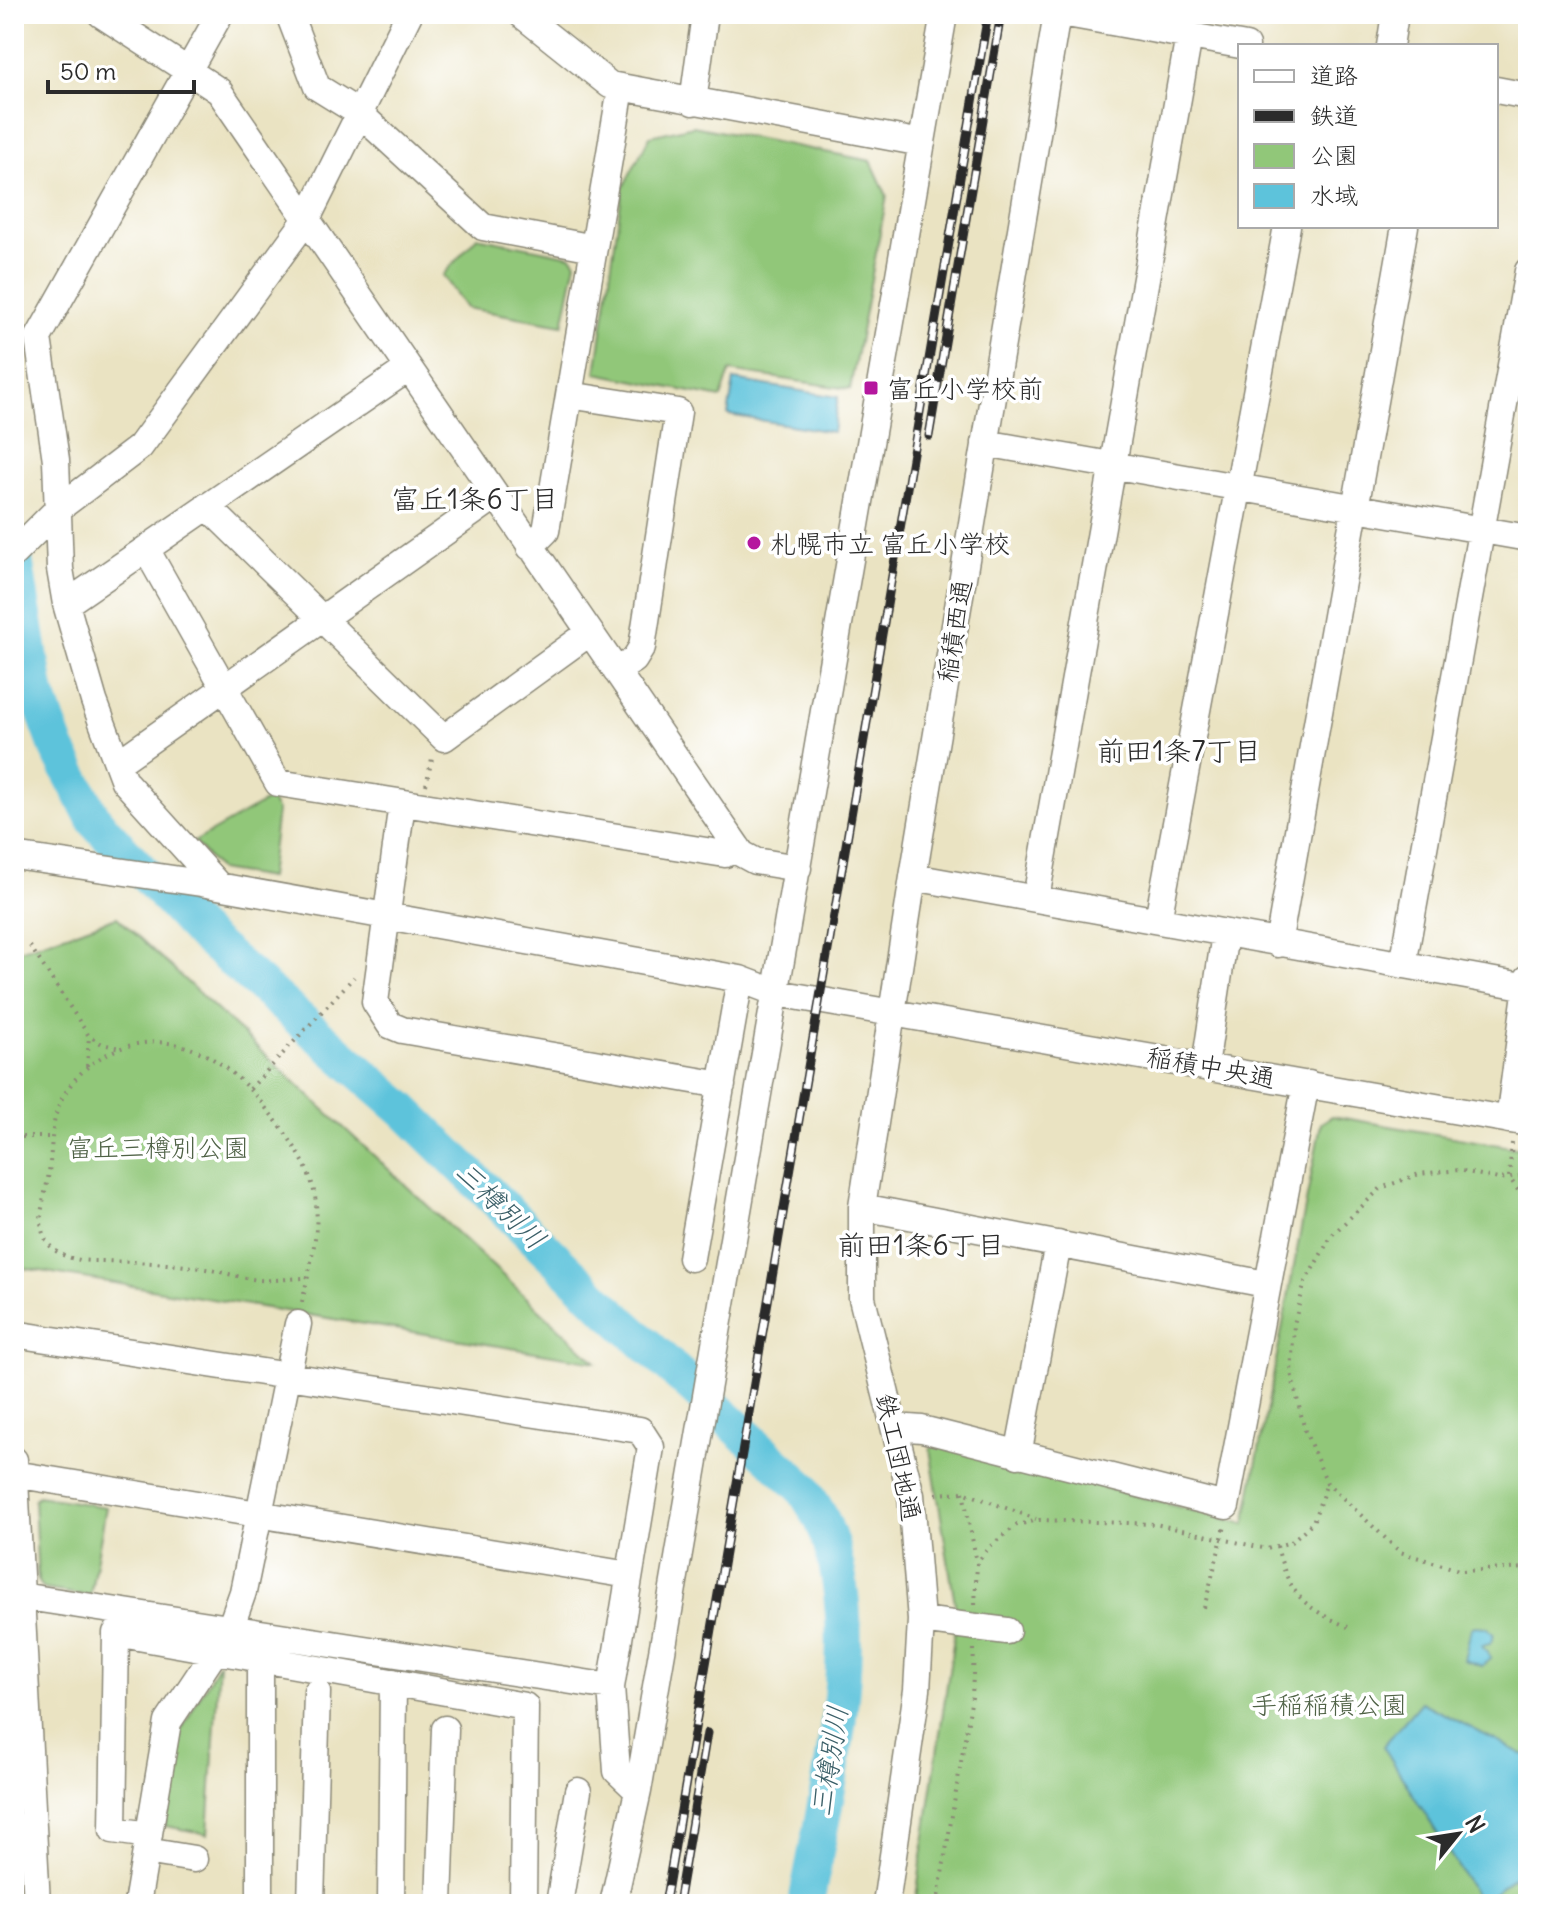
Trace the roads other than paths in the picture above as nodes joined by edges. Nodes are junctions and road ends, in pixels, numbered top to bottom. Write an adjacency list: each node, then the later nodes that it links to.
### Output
1 (101, 14): 14 (street)
2 (220, 14): 14 (street)
3 (289, 14): 19 (street)
4 (409, 14): 19 (street)
5 (521, 14): 15 (street)
6 (705, 14): 18 (street)
7 (944, 14): 20 (street)
8 (1057, 14): 28 (street, 稲積西通)
9 (1067, 14): 11 (street)
10 (1395, 14): 12 (street)
11 (1189, 36): 13 (street); 29 (street)
12 (1390, 44)
13 (1238, 45)
14 (188, 68): 21 (street); 34 (street)
15 (621, 88): 18 (street); 24 (street)
16 (1498, 90): 17 (street)
17 (1528, 96)
18 (693, 102): 20 (street)
19 (359, 113): 21 (street); 24 (street)
20 (922, 143): 49 (street)
21 (307, 219): 26 (street); 34 (street)
22 (1287, 228): 30 (street)
23 (1405, 228): 33 (street)
24 (594, 248): 27 (street)
25 (1528, 271): 35 (street)
26 (409, 368): 31 (street); 32 (street)
27 (569, 395): 37 (street); 43 (street)
28 (985, 443): 29 (street); 50 (street, 稲積西通)
29 (1114, 467): 30 (street); 52 (street)
30 (1241, 488): 33 (street); 54 (street)
31 (496, 496): 37 (street); 41 (street)
32 (207, 506): 38 (street); 41 (street)
33 (1355, 508): 35 (street); 56 (street)
34 (58, 509): 39 (street); 40 (street)
35 (1482, 530): 36 (street); 57 (street)
36 (1528, 538)
37 (530, 547): 42 (street)
38 (146, 549): 40 (street); 44 (street)
39 (14, 553)
40 (66, 604): 45 (street)
41 (321, 617): 42 (street); 44 (street)
42 (589, 633): 43 (street)
43 (616, 671): 47 (street)
44 (223, 686): 45 (street); 46 (street)
45 (118, 763): 51 (street)
46 (412, 804): 47 (street); 53 (street)
47 (738, 848): 49 (street)
48 (14, 856): 51 (street, 稲積中央通)
49 (798, 868): 60 (street)
50 (913, 877): 52 (street); 61 (street, 稲積西通)
51 (210, 884): 53 (street, 稲積中央通)
52 (1036, 898): 54 (street)
53 (385, 916): 58 (street, 稲積中央通); 64 (street)
54 (1158, 920): 55 (street)
55 (1225, 934): 56 (street); 62 (street)
56 (1278, 944): 57 (street)
57 (1403, 965): 59 (street)
58 (740, 979): 60 (street, 稲積中央通); 64 (street)
59 (1527, 984): 65 (street)
60 (777, 993): 61 (street, 稲積中央通); 89 (street)
61 (894, 1012): 62 (street, 稲積中央通); 66 (street, 鉄工団地通)
62 (1205, 1066): 63 (street, 稲積中央通)
63 (1309, 1084): 65 (street, 稲積中央通); 69 (street)
64 (722, 1085): 68 (street)
65 (1517, 1127)
66 (862, 1207): 67 (street); 73 (street, 鉄工団地通)
67 (1058, 1244): 69 (street); 74 (street)
68 (691, 1258)
69 (1266, 1284): 74 (street)
70 (298, 1324): 72 (street)
71 (14, 1334): 72 (street)
72 (288, 1376): 77 (street); 78 (street)
73 (895, 1427): 74 (street); 80 (street, 鉄工団地通)
74 (1018, 1455)
75 (14, 1456): 76 (street)
76 (14, 1474): 77 (street); 79 (street)
77 (258, 1514): 78 (street); 82 (street)
78 (629, 1575): 85 (street)
79 (18, 1595): 82 (street); 90 (street)
80 (921, 1620): 81 (street); 102 (street, 鉄工団地通)
81 (1007, 1631)
82 (223, 1640): 83 (street); 85 (street); 91 (street); 91 (street)
83 (260, 1658): 84 (street); 95 (street)
84 (393, 1682): 97 (street); 99 (street)
85 (611, 1687): 89 (street)
86 (317, 1692): 96 (street)
87 (445, 1729): 98 (street)
88 (578, 1791): 100 (street)
89 (638, 1791): 101 (street)
90 (24, 1826): 93 (street)
91 (147, 1843): 92 (street); 94 (street)
92 (194, 1859)
93 (37, 1904)
94 (137, 1904)
95 (260, 1904)
96 (311, 1904)
97 (391, 1904)
98 (439, 1904)
99 (523, 1904)
100 (559, 1904)
101 (613, 1904)
102 (886, 1904)

